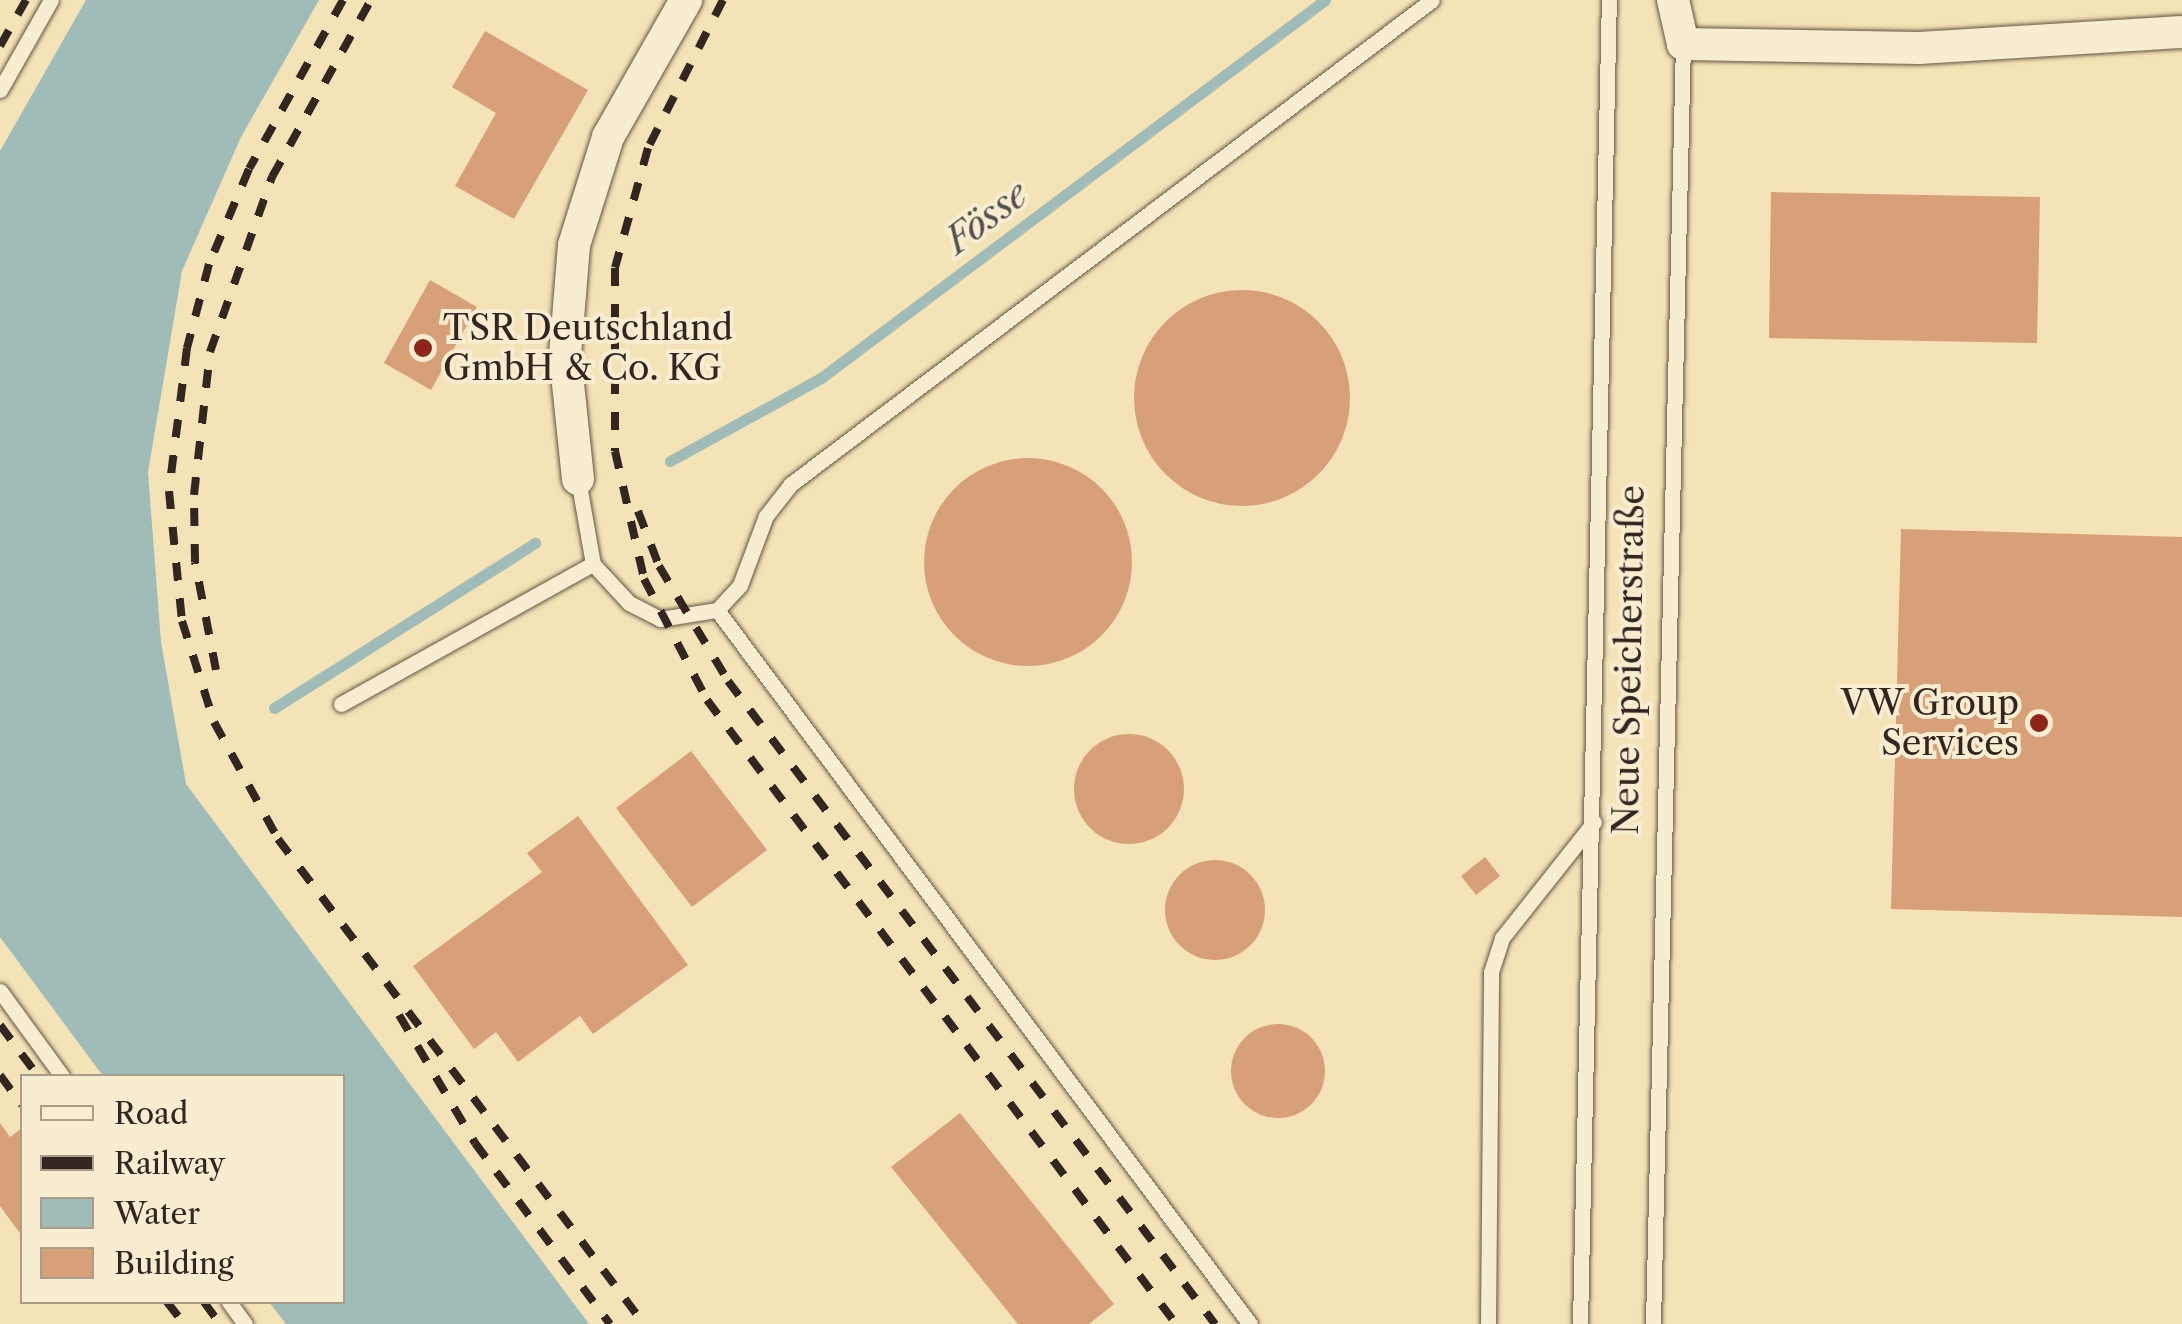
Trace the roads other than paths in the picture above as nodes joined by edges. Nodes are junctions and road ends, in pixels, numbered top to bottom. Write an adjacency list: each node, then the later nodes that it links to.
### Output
1 (51, 0): 8 (lane)
2 (686, 0): 9 (street)
3 (1432, 0): 11 (lane)
4 (1609, 0): 13 (lane)
5 (1672, 0): 7 (street, Neue Speicherstraße)
6 (2182, 32): 7 (street)
7 (1683, 44): 21 (lane, Neue Speicherstraße)
8 (0, 90)
9 (578, 479): 10 (lane)
10 (593, 564): 11 (lane); 12 (lane)
11 (717, 610): 18 (lane)
12 (341, 704)
13 (1595, 821): 19 (lane); 20 (lane)
14 (0, 992): 15 (lane)
15 (61, 1074)
16 (231, 1304): 17 (lane)
17 (246, 1324)
18 (1250, 1324)
19 (1488, 1324)
20 (1580, 1324)
21 (1653, 1324)

